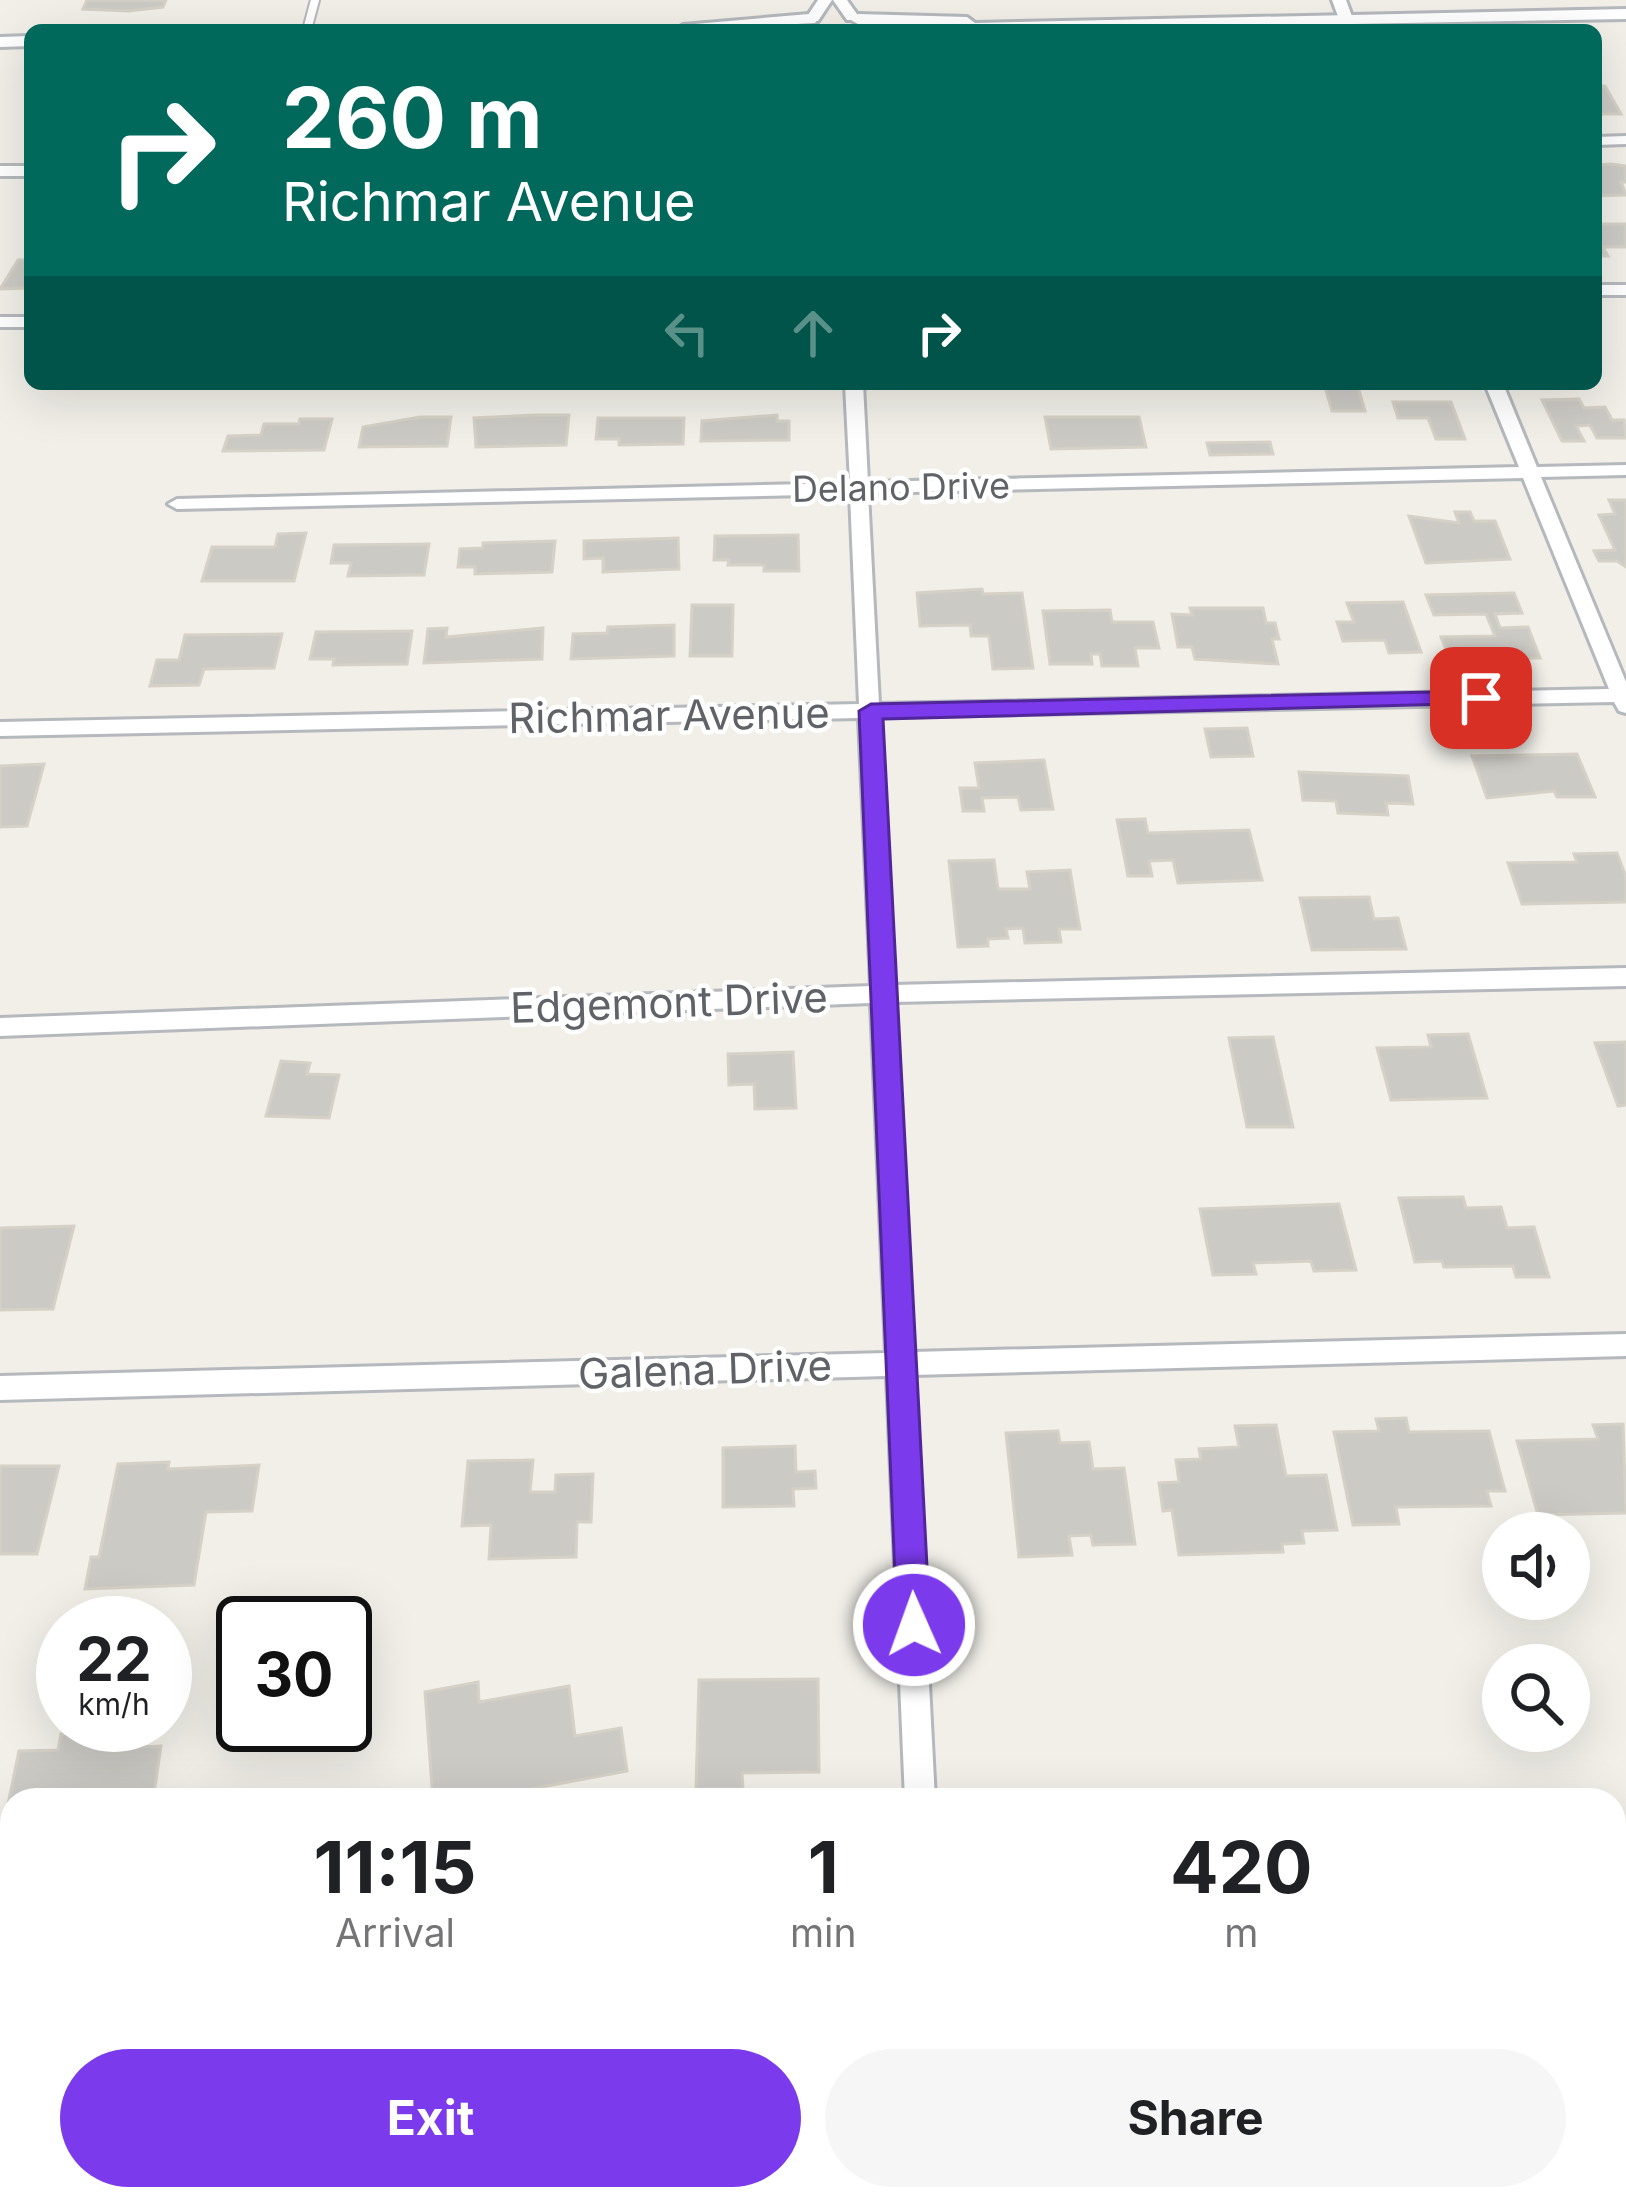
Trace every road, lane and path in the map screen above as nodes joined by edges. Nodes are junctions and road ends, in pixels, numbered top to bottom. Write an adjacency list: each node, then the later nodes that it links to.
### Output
1 (824, 0): 5 (street)
2 (840, 0): 6 (street)
3 (1626, 14): 4 (street)
4 (1345, 16): 8 (street)
5 (808, 22): 6 (street); 7 (street)
6 (858, 22): 8 (street)
7 (777, 24)
8 (1033, 24)
9 (854, 390): 13 (street)
10 (1496, 390): 12 (street)
11 (1626, 470): 12 (street, Delano Drive)
12 (1529, 472): 13 (street, Delano Drive); 15 (street)
13 (857, 489): 14 (street, Delano Drive); 16 (street)
14 (176, 504)
15 (1624, 699): 16 (street, Richmar Avenue)
16 (871, 711): 17 (street, Richmar Avenue); 19 (street)
17 (0, 729)
18 (1626, 977): 19 (street, Edgemont Drive)
19 (885, 994): 20 (street, Edgemont Drive); 22 (street)
20 (0, 1027)
21 (1626, 1345): 22 (street, Galena Drive)
22 (903, 1364): 23 (street, Galena Drive); 24 (street)
23 (0, 1388)
24 (920, 1788)

